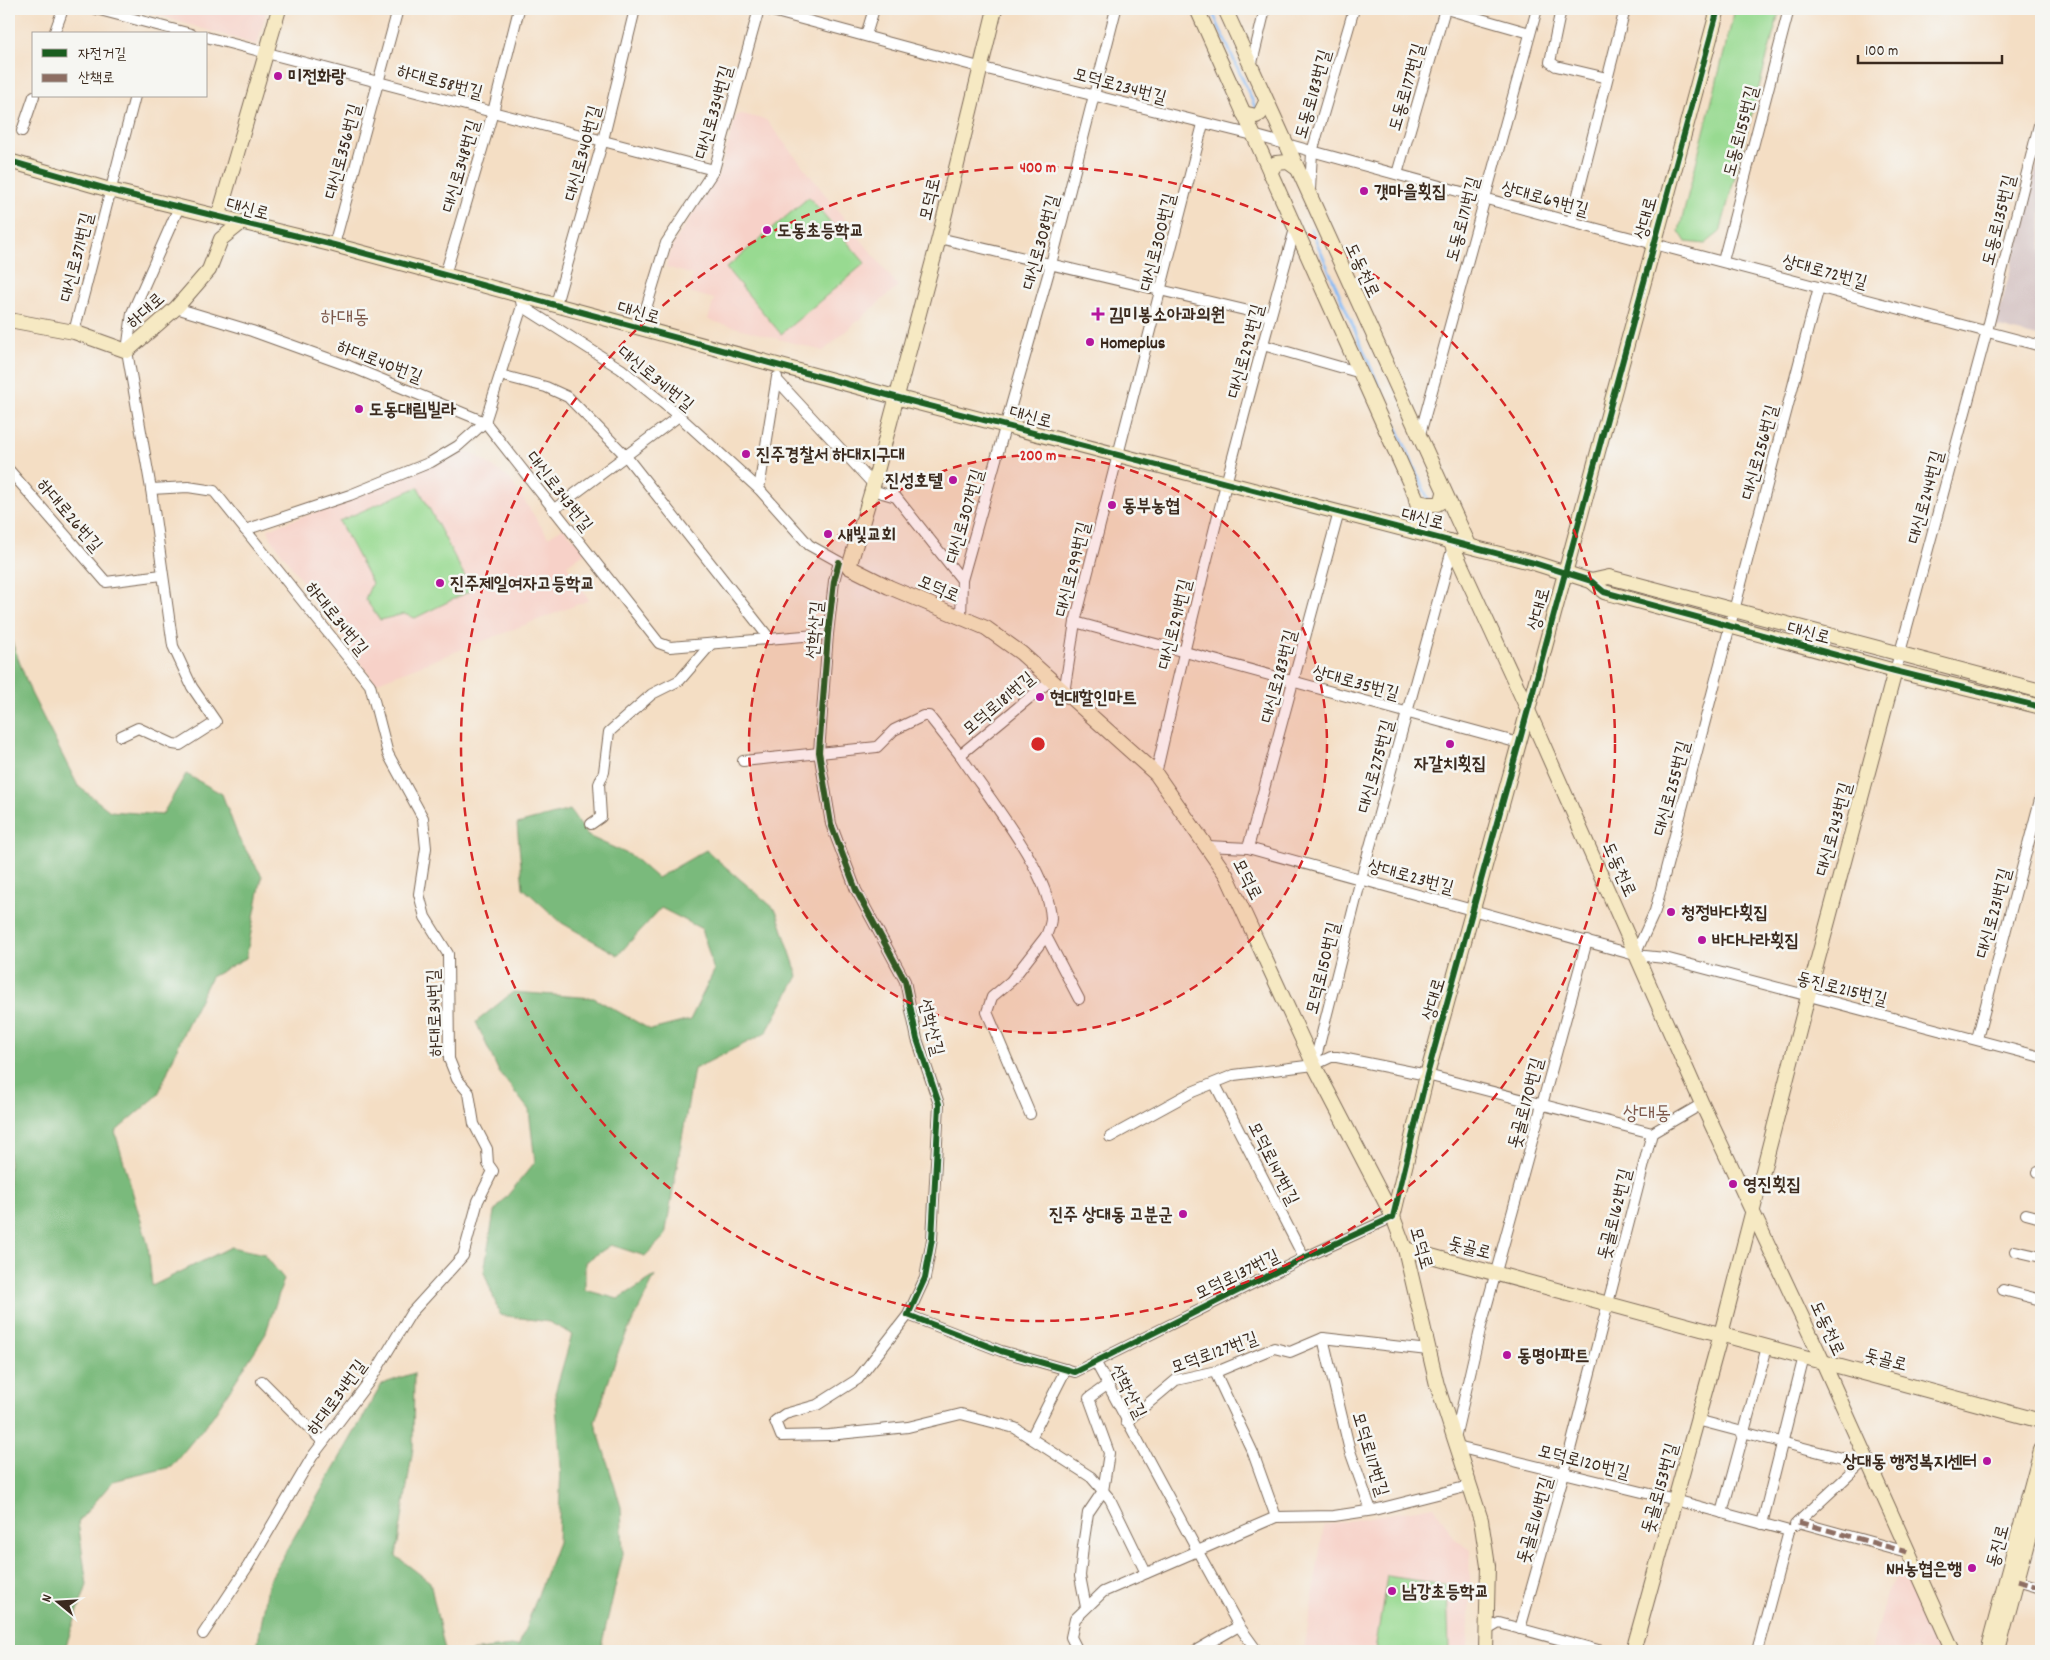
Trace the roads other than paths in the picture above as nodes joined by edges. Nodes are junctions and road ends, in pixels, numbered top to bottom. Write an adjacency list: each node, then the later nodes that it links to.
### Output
1 (63, 9): 23 (street)
2 (96, 9): 22 (street)
3 (279, 9): 28 (street)
4 (398, 9): 32 (street, 대신로356번길)
5 (519, 9): 37 (street, 대신로348번길)
6 (635, 9): 43 (street, 대신로340번길)
7 (759, 9): 48 (street, 대신로334번길)
8 (765, 9): 26 (street, 모덕로234번길)
9 (874, 9): 26 (street)
10 (995, 9): 29 (street, 모덕로)
11 (1116, 9): 33 (street, 대신로308번길)
12 (1197, 9): 38 (street)
13 (1225, 9): 30 (street, 도동천로)
14 (1265, 9): 30 (street)
15 (1354, 9): 45 (street, 도동로183번길)
16 (1446, 9): 25 (street); 50 (street, 도동로177번길)
17 (1537, 9): 25 (street, 도동로171번길)
18 (1561, 9): 31 (street)
19 (1625, 9): 31 (street)
20 (1718, 9): 60 (street, 상대로)
21 (1789, 9): 62 (street, 도동로155번길)
22 (154, 30): 24 (street)
23 (55, 32)
24 (172, 32)
25 (1530, 33): 53 (street, 도동로171번길)
26 (866, 35): 29 (street, 모덕로234번길)
27 (208, 37): 28 (street, 하대로58번길)
28 (268, 52): 32 (street, 하대로58번길); 55 (street)
29 (979, 67): 33 (street, 모덕로234번길); 59 (street, 모덕로)
30 (1251, 67): 36 (street, 도동천로)
31 (1607, 78): 56 (street)
32 (378, 81): 37 (street, 하대로58번길); 61 (street, 대신로356번길)
33 (1094, 95): 40 (street, 모덕로234번길); 63 (street, 대신로308번길)
34 (33, 98): 41 (street)
35 (134, 98): 51 (street, 대신로371번길)
36 (1266, 102): 38 (street); 44 (street, 도동천로)
37 (493, 112): 43 (street, 하대로58번길); 64 (street, 대신로348번길)
38 (1243, 113): 42 (street)
39 (2041, 117): 73 (street, 도동로135번길)
40 (1203, 124): 42 (street, 모덕로234번길); 66 (street, 대신로300번길)
41 (22, 131)
42 (1253, 135): 44 (street, 모덕로234번길); 49 (street)
43 (603, 140): 48 (street, 하대로58번길); 68 (street, 대신로340번길)
44 (1285, 144): 45 (street, 상대로69번길); 47 (street, 도동천로)
45 (1312, 152): 50 (street, 상대로69번길); 52 (street, 도동로183번길)
46 (9, 162): 51 (street, 대신로)
47 (1296, 167): 49 (street); 85 (street, 도동천로)
48 (714, 170): 72 (street, 대신로334번길)
49 (1270, 173): 58 (street)
50 (1397, 174): 53 (street, 상대로69번길)
51 (110, 190): 54 (street, 대신로); 74 (street, 대신로371번길)
52 (1310, 190)
53 (1484, 198): 56 (street, 상대로69번길); 85 (street, 도동로171번길)
54 (179, 207): 55 (street, 대신로); 77 (street)
55 (219, 215): 57 (street, 대신로)
56 (1571, 222): 60 (street, 상대로69번길)
57 (241, 223): 61 (street, 대신로); 69 (street, 하대로)
58 (1295, 229): 70 (street, 대신로292번길); 78 (street)
59 (939, 238): 63 (street); 81 (street, 모덕로)
60 (1654, 243): 62 (street, 상대로72번길); 102 (street, 상대로)
61 (334, 244): 64 (street, 대신로)
62 (1722, 261): 65 (street, 상대로72번길)
63 (1051, 264): 66 (street); 84 (street, 대신로308번길)
64 (445, 275): 67 (street, 대신로)
65 (1819, 287): 73 (street, 상대로72번길); 106 (street, 대신로256번길)
66 (1162, 290): 70 (street); 86 (street, 대신로300번길)
67 (521, 300): 68 (street, 대신로); 80 (street); 82 (street, 대신로341번길)
68 (556, 304): 72 (street, 대신로)
69 (176, 308): 77 (street, 하대로); 83 (street, 하대로40번길)
70 (1270, 316): 75 (street, 대신로292번길)
71 (9, 321): 74 (street, 하대로)
72 (640, 328): 79 (street, 대신로)
73 (1987, 331): 76 (street, 상대로72번길); 114 (street, 대신로244번길)
74 (74, 332): 77 (street, 하대로)
75 (1263, 346): 78 (street); 89 (street, 대신로292번길)
76 (2041, 346)
77 (127, 351): 91 (street)
78 (1361, 372): 94 (street)
79 (778, 373): 81 (street, 대신로); 90 (street); 92 (street)
80 (500, 375): 83 (street); 87 (street)
81 (895, 397): 84 (street, 대신로); 90 (street, 모덕로)
82 (679, 416): 87 (street); 92 (street, 대신로341번길)
83 (485, 422): 95 (street, 대신로343번길); 97 (street)
84 (1007, 425): 86 (street, 대신로); 104 (street, 대신로307번길)
85 (1419, 438): 93 (street, 도동천로)
86 (1118, 454): 89 (street, 대신로); 108 (street, 대신로299번길)
87 (625, 455): 95 (street); 111 (street)
88 (9, 470): 103 (street, 하대로26번길)
89 (1227, 482): 96 (street, 대신로); 113 (street, 대신로291번길)
90 (872, 487): 101 (street, 모덕로); 104 (street)
91 (151, 489): 97 (street, 하대로34번길); 103 (street)
92 (759, 489): 101 (street, 대신로341번길)
93 (1444, 493): 94 (street); 100 (street, 도동천로)
94 (1417, 502): 98 (street)
95 (553, 510): 112 (street, 대신로343번길)
96 (1339, 512): 98 (street, 대신로); 117 (street, 대신로283번길)
97 (245, 530): 179 (street, 하대로34번길)
98 (1415, 532): 99 (street, 대신로)
99 (1452, 543): 100 (street, 대신로); 121 (street, 도동천로); 122 (street, 대신로275번길)
100 (1469, 545): 102 (street, 대신로)
101 (844, 564): 107 (street, 모덕로); 110 (street, 선학산길)
102 (1564, 572): 105 (street, 대신로); 121 (street, 상대로)
103 (162, 575): 123 (street)
104 (962, 580): 107 (street, 대신로307번길)
105 (1592, 581): 106 (street, 대신로); 109 (street, 대신로)
106 (1734, 609): 109 (street, 대신로256번길); 114 (street, 대신로)
107 (961, 618): 116 (street, 모덕로)
108 (1075, 622): 113 (street, 상대로35번길); 119 (street, 대신로299번길)
109 (1730, 626): 115 (street, 대신로); 137 (street, 대신로255번길)
110 (828, 634): 111 (street); 125 (street, 선학산길)
111 (770, 639): 112 (street)
112 (711, 644): 130 (street)
113 (1183, 652): 117 (street, 상대로35번길); 128 (street, 대신로291번길)
114 (1900, 653): 115 (street, 대신로244번길); 118 (street, 대신로)
115 (1895, 671): 120 (street, 대신로); 138 (street, 대신로243번길)
116 (1050, 681): 119 (street, 모덕로); 126 (street, 모덕로181번길)
117 (1294, 682): 122 (street, 상대로35번길); 132 (street, 대신로283번길)
118 (2041, 691)
119 (1064, 692): 128 (street, 모덕로)
120 (2041, 707)
121 (1527, 708): 124 (street, 상대로); 137 (street, 도동천로)
122 (1407, 713): 124 (street, 상대로35번길); 133 (street, 대신로275번길)
123 (120, 736)
124 (1519, 743): 134 (street, 상대로)
125 (819, 752): 126 (street, 모덕로181번길); 127 (street); 162 (street, 선학산길)
126 (960, 755): 135 (street)
127 (743, 761)
128 (1156, 774): 131 (street, 모덕로)
129 (2041, 796): 140 (street, 대신로231번길)
130 (591, 824)
131 (1207, 846): 132 (street, 상대로23번길); 142 (street, 모덕로)
132 (1248, 848): 133 (street, 상대로23번길)
133 (1361, 879): 134 (street, 상대로23번길); 142 (street, 모덕로150번길)
134 (1473, 909): 136 (street, 상대로23번길); 143 (street, 상대로)
135 (1046, 936): 139 (street); 147 (street)
136 (1587, 941): 137 (street, 상대로23번길); 145 (street, 돗골로170번길)
137 (1635, 955): 138 (street, 동진로215번길); 146 (street, 도동천로)
138 (1808, 996): 140 (street, 동진로215번길); 150 (street)
139 (1079, 999)
140 (1976, 1039): 141 (street, 동진로215번길)
141 (2041, 1057)
142 (1314, 1065): 143 (street); 144 (street); 152 (street, 모덕로)
143 (1427, 1075): 145 (street); 152 (street, 상대로)
144 (1215, 1084): 149 (street); 157 (street, 모덕로147번길)
145 (1542, 1104): 148 (street); 158 (street, 돗골로170번길)
146 (1702, 1104): 148 (street); 150 (street, 도동천로)
147 (1030, 1114)
148 (1652, 1133): 161 (street, 돗골로162번길)
149 (1110, 1137)
150 (1753, 1214): 163 (street); 169 (street, 도동천로)
151 (2026, 1214): 153 (street)
152 (1393, 1217): 154 (street, 모덕로); 157 (street, 모덕로137번길)
153 (2041, 1218)
154 (1405, 1249): 158 (street, 돗골로); 166 (street, 모덕로)
155 (2015, 1251): 156 (street)
156 (2041, 1257)
157 (1304, 1258): 168 (street, 모덕로137번길)
158 (1496, 1274): 161 (street, 돗골로); 181 (street, 돗골로)
159 (2003, 1290): 160 (street)
160 (2041, 1300)
161 (1608, 1304): 163 (street, 돗골로); 184 (street, 돗골로161번길)
162 (908, 1315): 170 (street, 선학산길); 178 (street)
163 (1721, 1334): 165 (street, 돗골로); 174 (street, 돗골로153번길)
164 (1323, 1338): 166 (street, 모덕로127번길); 171 (street, 모덕로127번길); 189 (street, 모덕로117번길)
165 (1767, 1347): 167 (street, 돗골로); 177 (street)
166 (1428, 1350): 181 (street, 모덕로)
167 (1804, 1356): 169 (street, 돗골로); 180 (street)
168 (1095, 1361): 170 (street, 선학산길); 173 (street, 선학산길)
169 (1823, 1362): 175 (street, 돗골로); 183 (street, 도동천로)
170 (1066, 1369): 178 (street)
171 (1215, 1372): 176 (street, 모덕로127번길); 191 (street)
172 (262, 1381): 179 (street)
173 (1107, 1385): 176 (street, 선학산길); 186 (street)
174 (1697, 1420): 177 (street); 188 (street, 돗골로153번길)
175 (2041, 1420)
176 (1126, 1422): 195 (street, 선학산길)
177 (1745, 1432): 180 (street); 190 (street)
178 (1032, 1438): 186 (street)
179 (323, 1442): 204 (street, 하대로34번길)
180 (1784, 1442): 183 (street); 193 (street)
181 (1456, 1443): 184 (street, 모덕로120번길); 185 (street, 모덕로)
182 (2041, 1450): 213 (street, 동진로)
183 (1864, 1461): 192 (street); 196 (street, 도동천로)
184 (1564, 1473): 188 (street, 모덕로120번길); 202 (street, 돗골로161번길)
185 (1469, 1486): 189 (street, 모덕로117번길); 203 (street, 모덕로)
186 (1103, 1491): 197 (street); 200 (street)
187 (2041, 1491): 198 (street, 동진로)
188 (1675, 1500): 190 (street, 모덕로120번길); 210 (street, 돗골로153번길)
189 (1371, 1510): 191 (street, 모덕로117번길)
190 (1722, 1513): 193 (street, 모덕로120번길)
191 (1276, 1516): 195 (street, 모덕로117번길)
192 (1798, 1522): 194 (street); 196 (street)
193 (1762, 1524): 194 (street, 모덕로120번길)
194 (1789, 1531): 211 (street)
195 (1197, 1550): 197 (street, 모덕로117번길); 201 (street, 선학산길)
196 (1907, 1552): 212 (street, 도동천로)
197 (1146, 1573): 200 (street, 모덕로117번길)
198 (2017, 1581): 199 (street); 214 (street, 동진로)
199 (2041, 1588)
200 (1086, 1607): 205 (street, 모덕로117번길)
201 (1240, 1626): 206 (street); 207 (street, 선학산길)
202 (1520, 1629): 203 (street); 209 (street)
203 (1487, 1630): 208 (street, 모덕로)
204 (203, 1634)
205 (1078, 1651)
206 (1196, 1651)
207 (1257, 1651)
208 (1486, 1651)
209 (1602, 1651)
210 (1633, 1651)
211 (1757, 1651)
212 (1953, 1651)
213 (1987, 1651)
214 (1998, 1651)

